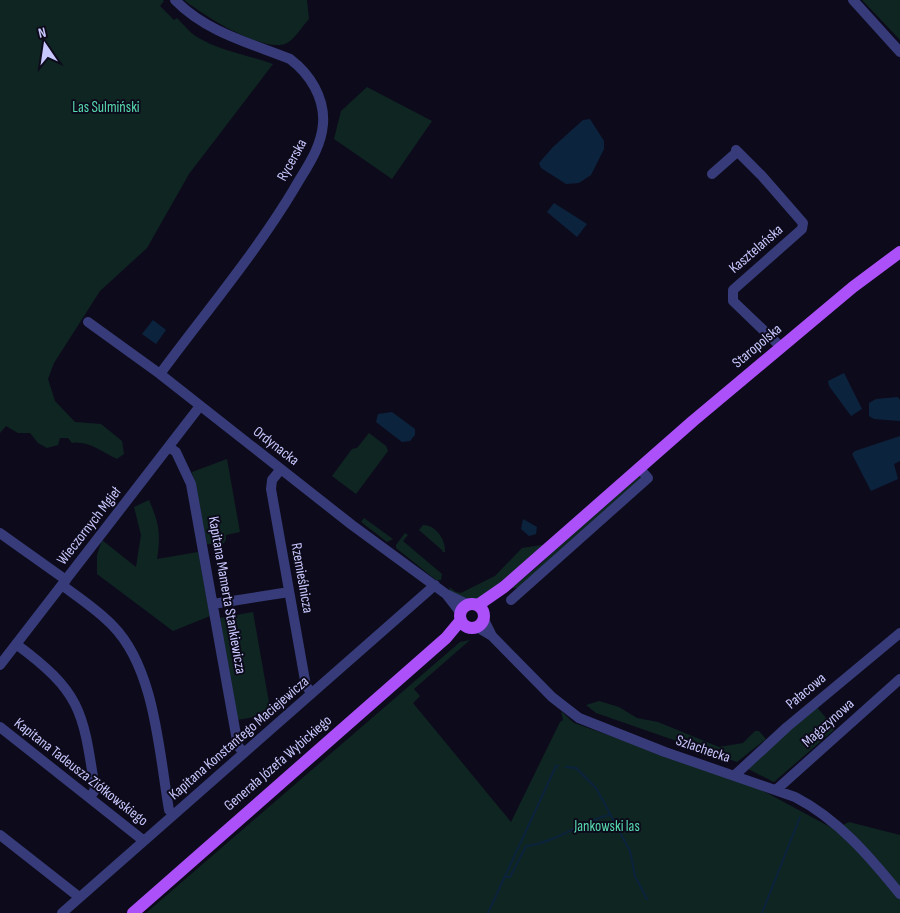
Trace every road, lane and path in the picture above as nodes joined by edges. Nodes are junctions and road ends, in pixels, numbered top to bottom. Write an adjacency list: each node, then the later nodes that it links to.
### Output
1 (176, 0): 8 (street, Rycerska)
2 (853, 0): 3 (street)
3 (900, 52)
4 (712, 174): 7 (street, Kasztelańska)
5 (900, 252): 7 (main road, Staropolska)
6 (88, 322): 8 (street, Ordynacka)
7 (781, 347): 12 (main road, Staropolska)
8 (160, 374): 9 (street, Ordynacka)
9 (200, 406): 10 (street, Wieczornych Mgieł); 11 (street, Ordynacka)
10 (169, 447): 14 (street, Wieczornych Mgieł); 20 (street, Kapitana Mamerta Stankiewicza)
11 (281, 468): 15 (street, Ordynacka); 18 (street, Rzemieślnicza)
12 (640, 469): 16 (main road, Staropolska); 17 (street)
13 (0, 532): 14 (street)
14 (64, 582): 23 (street, Wieczornych Mgieł); 32 (street)
15 (435, 584): 21 (street, Ordynacka); 26 (street, Kapitana Konstantego Maciejewicza)
16 (504, 588): 17 (street); 21 (main road, Staropolska)
17 (520, 591): 19 (street)
18 (289, 592): 20 (street); 26 (street, Rzemieślnicza)
19 (511, 600)
20 (213, 604): 28 (street, Kapitana Mamerta Stankiewicza)
21 (472, 616): 29 (street, Szlachecka); 38 (main road, Generała Józefa Wybickiego)
22 (900, 633): 29 (street, Pałacowa)
23 (16, 644): 24 (street, Wieczornych Mgieł); 31 (street)
24 (0, 665)
25 (899, 681): 30 (street, Magazynowa)
26 (312, 693): 28 (street, Kapitana Konstantego Maciejewicza)
27 (0, 727): 31 (street, Kapitana Tadeusza Ziółkowskiego)
28 (244, 753): 32 (street, Kapitana Konstantego Maciejewicza)
29 (735, 775): 30 (street, Szlachecka)
30 (776, 790): 35 (street, Szlachecka)
31 (90, 797): 34 (street, Kapitana Tadeusza Ziółkowskiego)
32 (173, 815): 34 (street, Kapitana Konstantego Maciejewicza)
33 (0, 835): 36 (street)
34 (144, 841): 36 (street, Kapitana Konstantego Maciejewicza)
35 (900, 894)
36 (79, 897): 37 (street, Kapitana Konstantego Maciejewicza)
37 (62, 913)
38 (133, 913)

